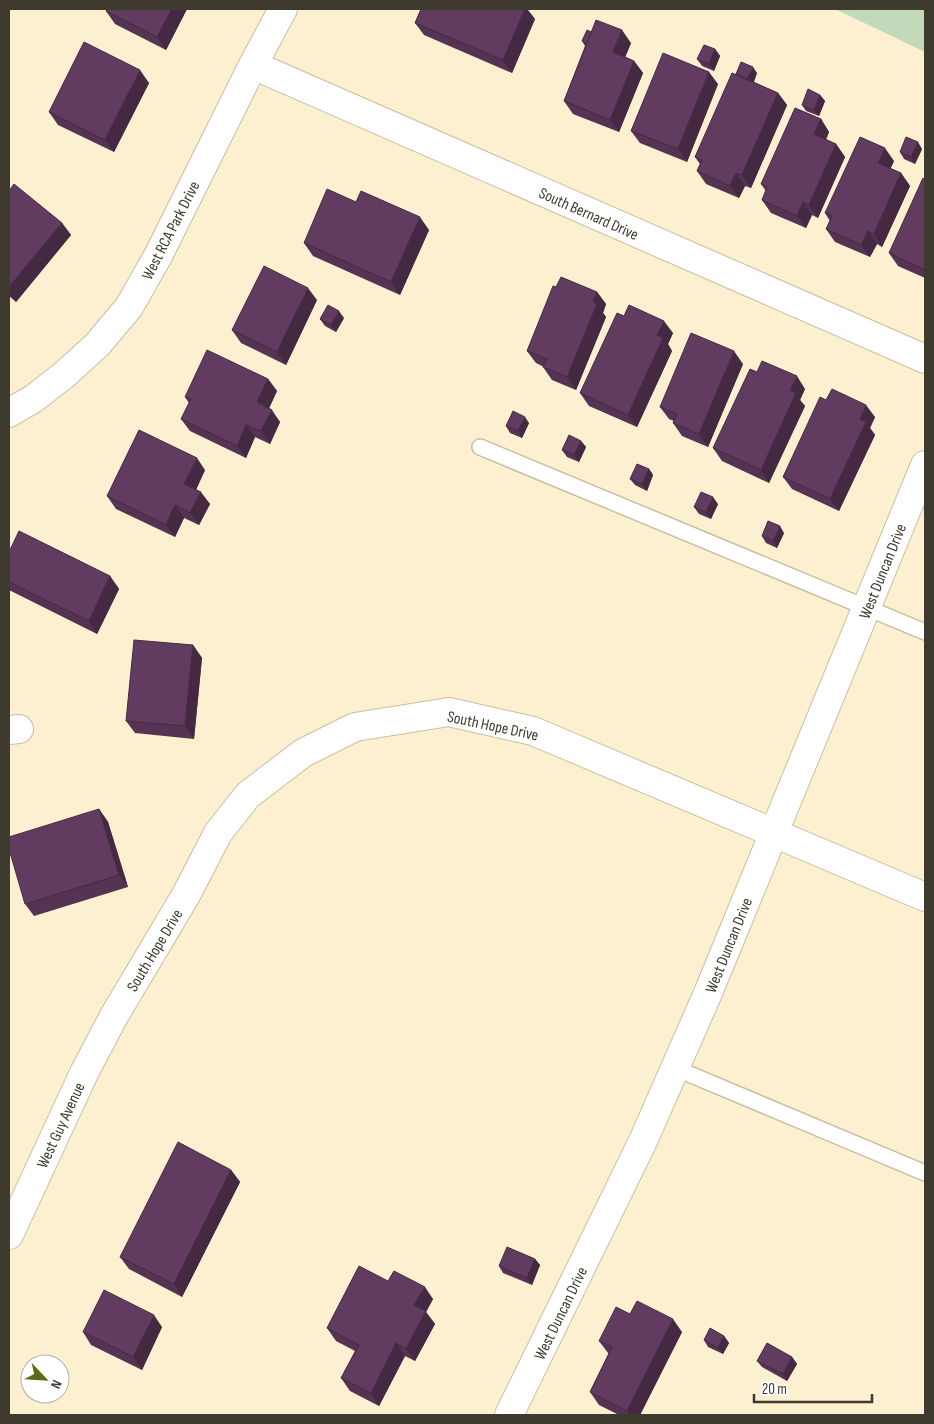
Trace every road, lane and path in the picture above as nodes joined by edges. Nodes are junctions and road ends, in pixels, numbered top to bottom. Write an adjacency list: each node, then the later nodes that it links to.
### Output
1 (283, 9): 2 (street, West RCA Park Drive)
2 (253, 65): 3 (street, South Bernard Drive); 4 (street, West RCA Park Drive)
3 (925, 360)
4 (9, 413)
5 (480, 447): 7 (lane)
6 (925, 465): 7 (street, West Duncan Drive)
7 (867, 608): 8 (lane); 9 (street, West Duncan Drive)
8 (925, 632)
9 (774, 833): 10 (street, South Hope Drive); 11 (street, South Hope Drive); 12 (street, West Duncan Drive)
10 (925, 897)
11 (114, 1016): 14 (street, West Guy Avenue)
12 (675, 1068): 13 (lane); 15 (street, West Duncan Drive)
13 (925, 1173)
14 (9, 1235)
15 (509, 1415)

